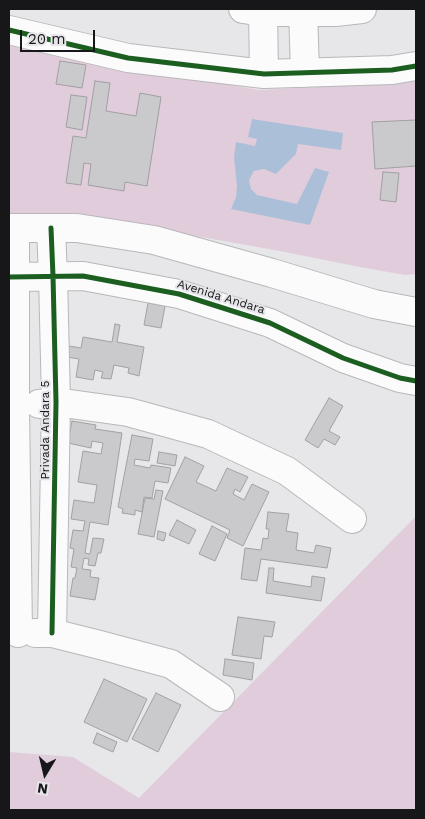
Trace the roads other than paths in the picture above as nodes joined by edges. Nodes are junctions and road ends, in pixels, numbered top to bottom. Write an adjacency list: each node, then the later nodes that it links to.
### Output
1 (362, 9): 3 (street)
2 (256, 10): 3 (street); 7 (street)
3 (303, 10): 6 (street)
4 (9, 30): 7 (street)
5 (416, 66): 6 (street)
6 (305, 73): 7 (street)
7 (264, 74)
8 (12, 228): 9 (street); 11 (street)
9 (51, 228): 10 (street, Privada Andara 5); 12 (street)
10 (53, 276): 11 (street, Avenida Andara); 13 (street, Avenida Andara); 14 (street, Privada Andara 5)
11 (12, 277): 15 (street)
12 (416, 312)
13 (416, 381)
14 (56, 402): 15 (street); 16 (street); 17 (street, Privada Andara 5)
15 (12, 406): 18 (street)
16 (352, 519)
17 (52, 633): 18 (street); 19 (street)
18 (13, 634)
19 (220, 697)

